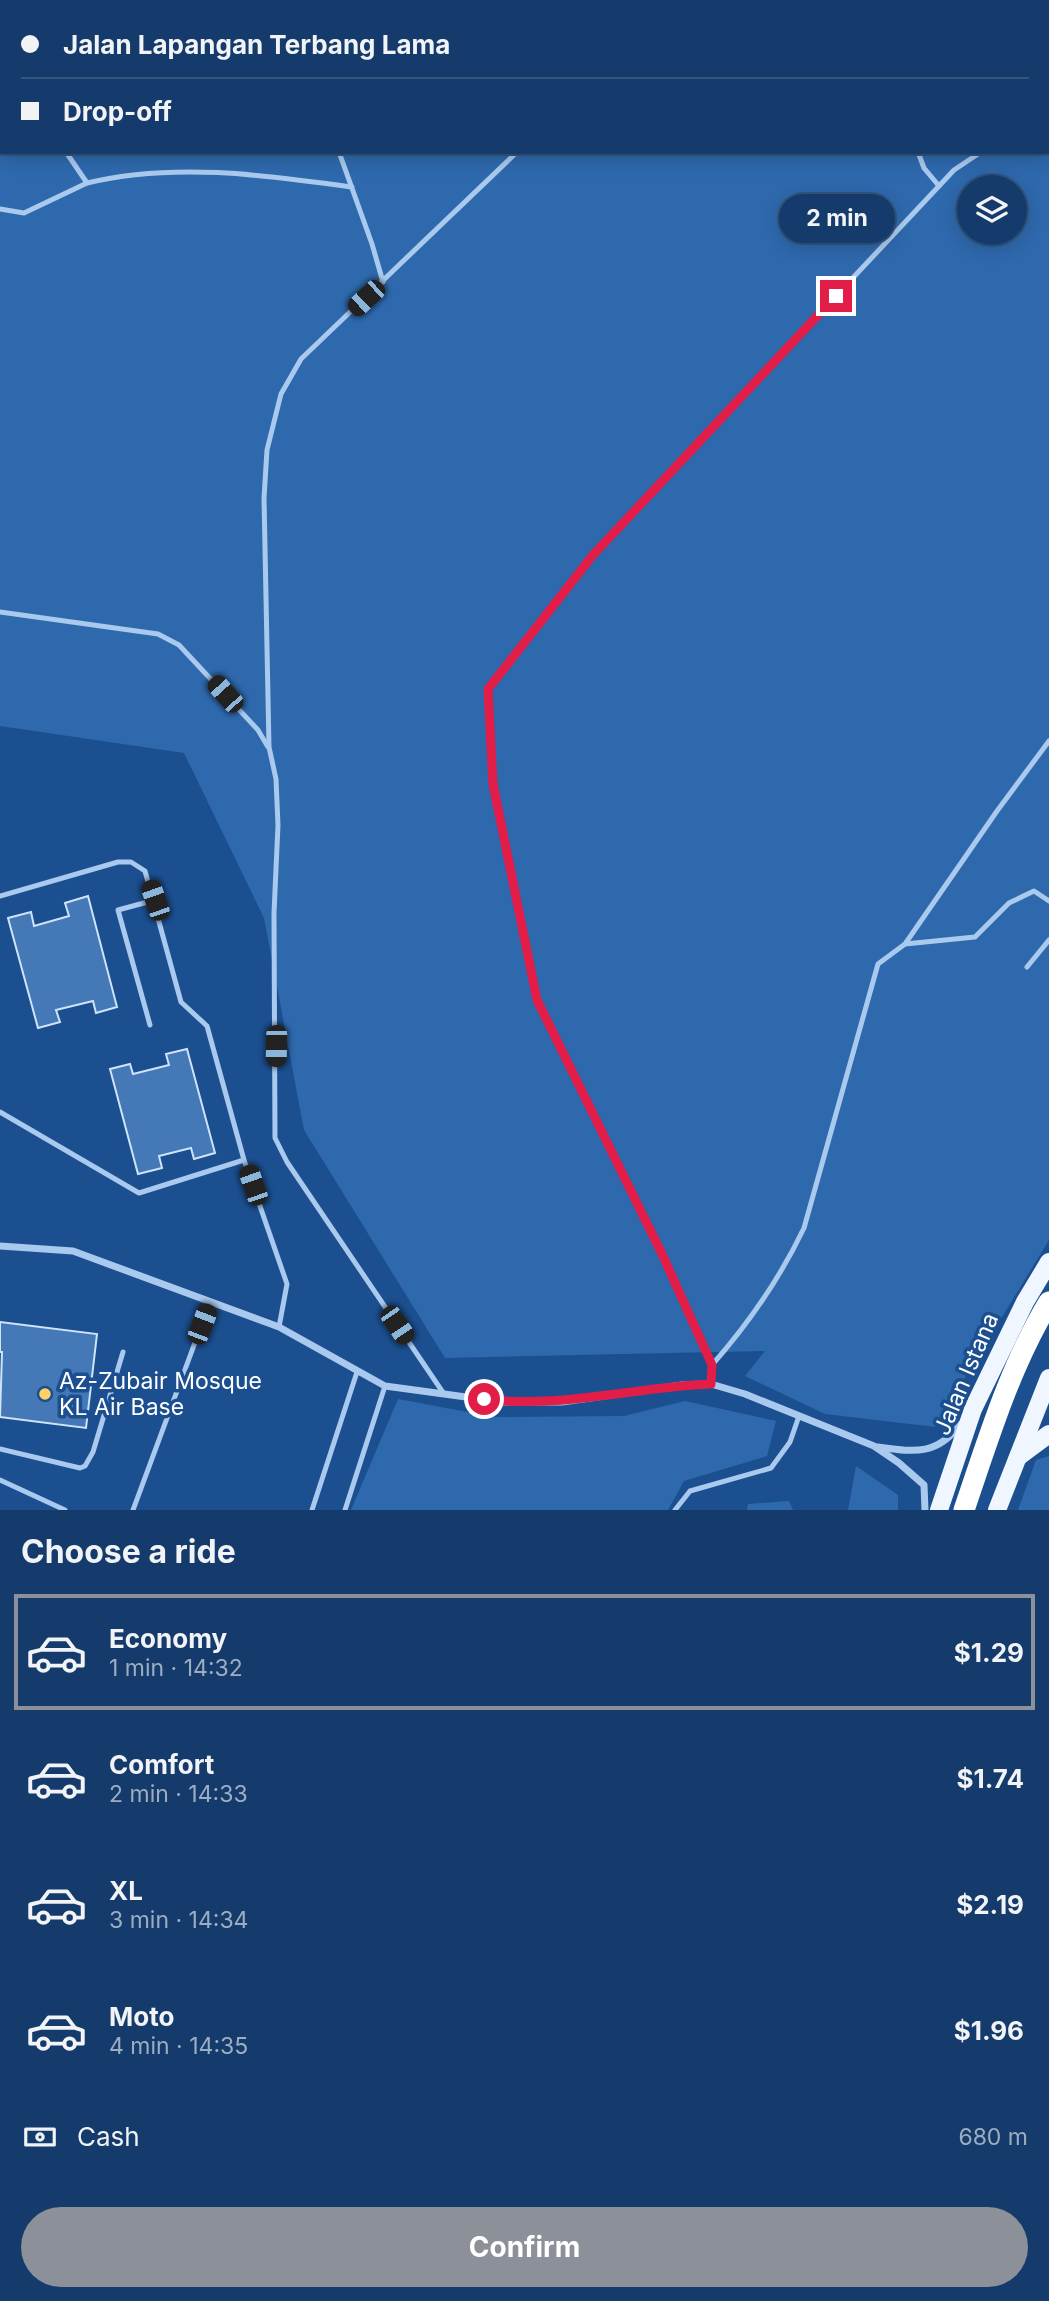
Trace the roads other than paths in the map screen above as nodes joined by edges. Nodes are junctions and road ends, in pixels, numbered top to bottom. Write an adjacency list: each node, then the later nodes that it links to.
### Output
1 (67, 154): 6 (lane)
2 (340, 154): 8 (lane)
3 (515, 154): 10 (lane)
4 (919, 154): 7 (lane)
5 (978, 154): 7 (lane)
6 (88, 183): 8 (lane); 9 (lane)
7 (939, 186): 29 (lane)
8 (352, 187): 10 (lane)
9 (0, 209)
10 (383, 282): 13 (lane)
11 (0, 612): 13 (lane)
12 (1048, 746): 18 (lane)
13 (269, 747): 34 (lane)
14 (0, 896): 15 (lane)
15 (155, 900): 20 (lane); 22 (lane)
16 (1049, 901): 18 (lane)
17 (1049, 940): 19 (lane)
18 (905, 944): 29 (lane)
19 (1027, 967)
20 (150, 1025)
21 (0, 1112): 22 (lane)
22 (244, 1160): 27 (lane)
23 (0, 1246): 26 (street)
24 (1049, 1262): 35 (main road, Jalan Istana)
25 (1049, 1301): 49 (highway)
26 (210, 1302): 27 (street); 43 (lane)
27 (279, 1327): 30 (street)
28 (123, 1352): 39 (lane)
29 (712, 1365): 32 (lane)
30 (357, 1372): 33 (street); 44 (lane)
31 (1049, 1378): 40 (main road)
32 (711, 1384): 34 (street); 36 (street)
33 (385, 1386): 34 (street); 45 (lane)
34 (444, 1394)
35 (973, 1409): 38 (street); 48 (main road, Jalan Istana)
36 (799, 1416): 38 (street); 46 (lane)
37 (1049, 1434): 40 (main road)
38 (874, 1446): 47 (street)
39 (0, 1449)
40 (1017, 1458): 50 (main road)
41 (0, 1480): 42 (lane)
42 (65, 1510)
43 (133, 1510)
44 (312, 1510)
45 (345, 1510)
46 (675, 1510)
47 (925, 1510)
48 (939, 1510)
49 (964, 1510)
50 (997, 1510)

